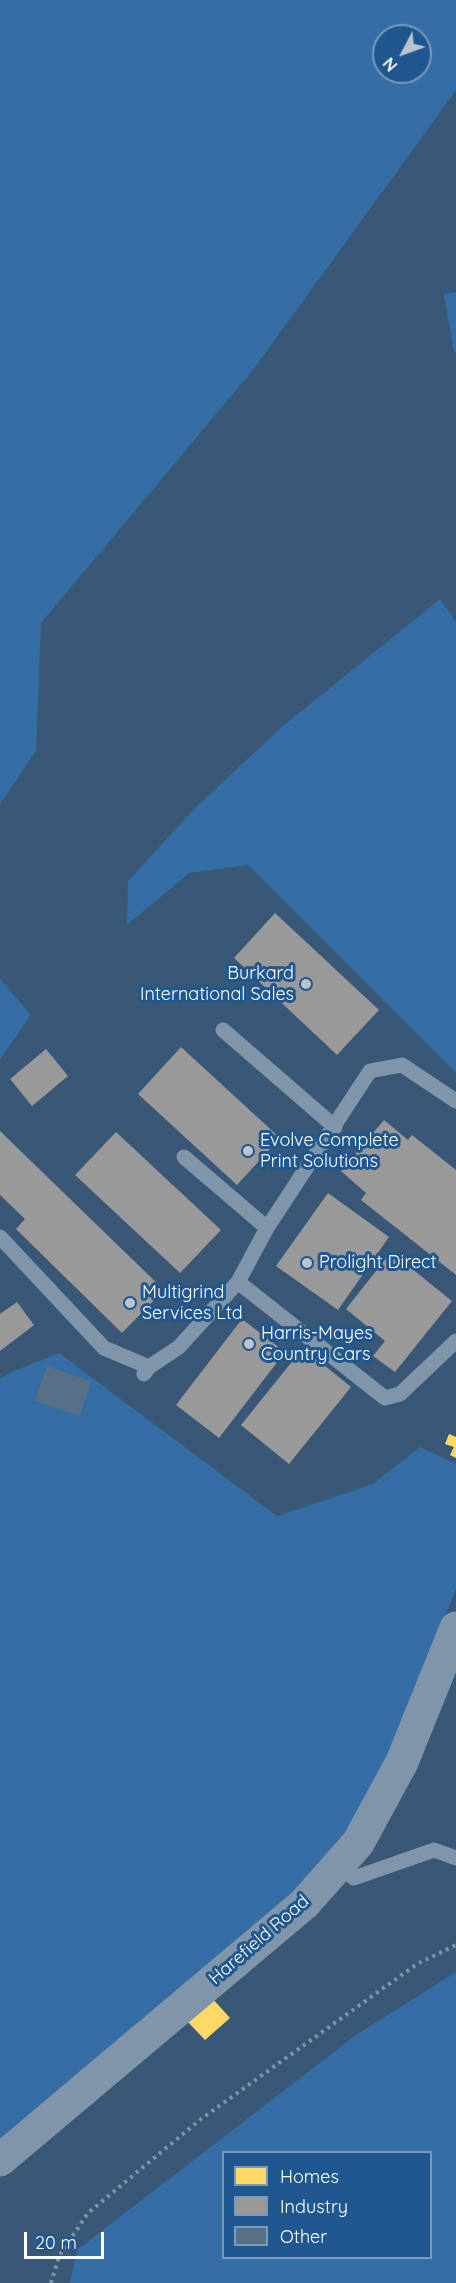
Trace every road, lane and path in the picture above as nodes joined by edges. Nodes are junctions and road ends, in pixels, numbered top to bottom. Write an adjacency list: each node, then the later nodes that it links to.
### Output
1 (223, 1030): 3 (lane)
2 (456, 1101): 3 (lane)
3 (334, 1127): 5 (lane)
4 (184, 1157): 5 (lane)
5 (267, 1228): 7 (lane)
6 (0, 1237): 7 (lane)
7 (238, 1282): 8 (lane)
8 (456, 1341)
9 (456, 1628): 11 (street, Harefield Road)
10 (456, 1858): 11 (lane)
11 (338, 1864): 13 (street, Harefield Road)
12 (456, 1945): 14 (path)
13 (0, 2160)
14 (51, 2283)

